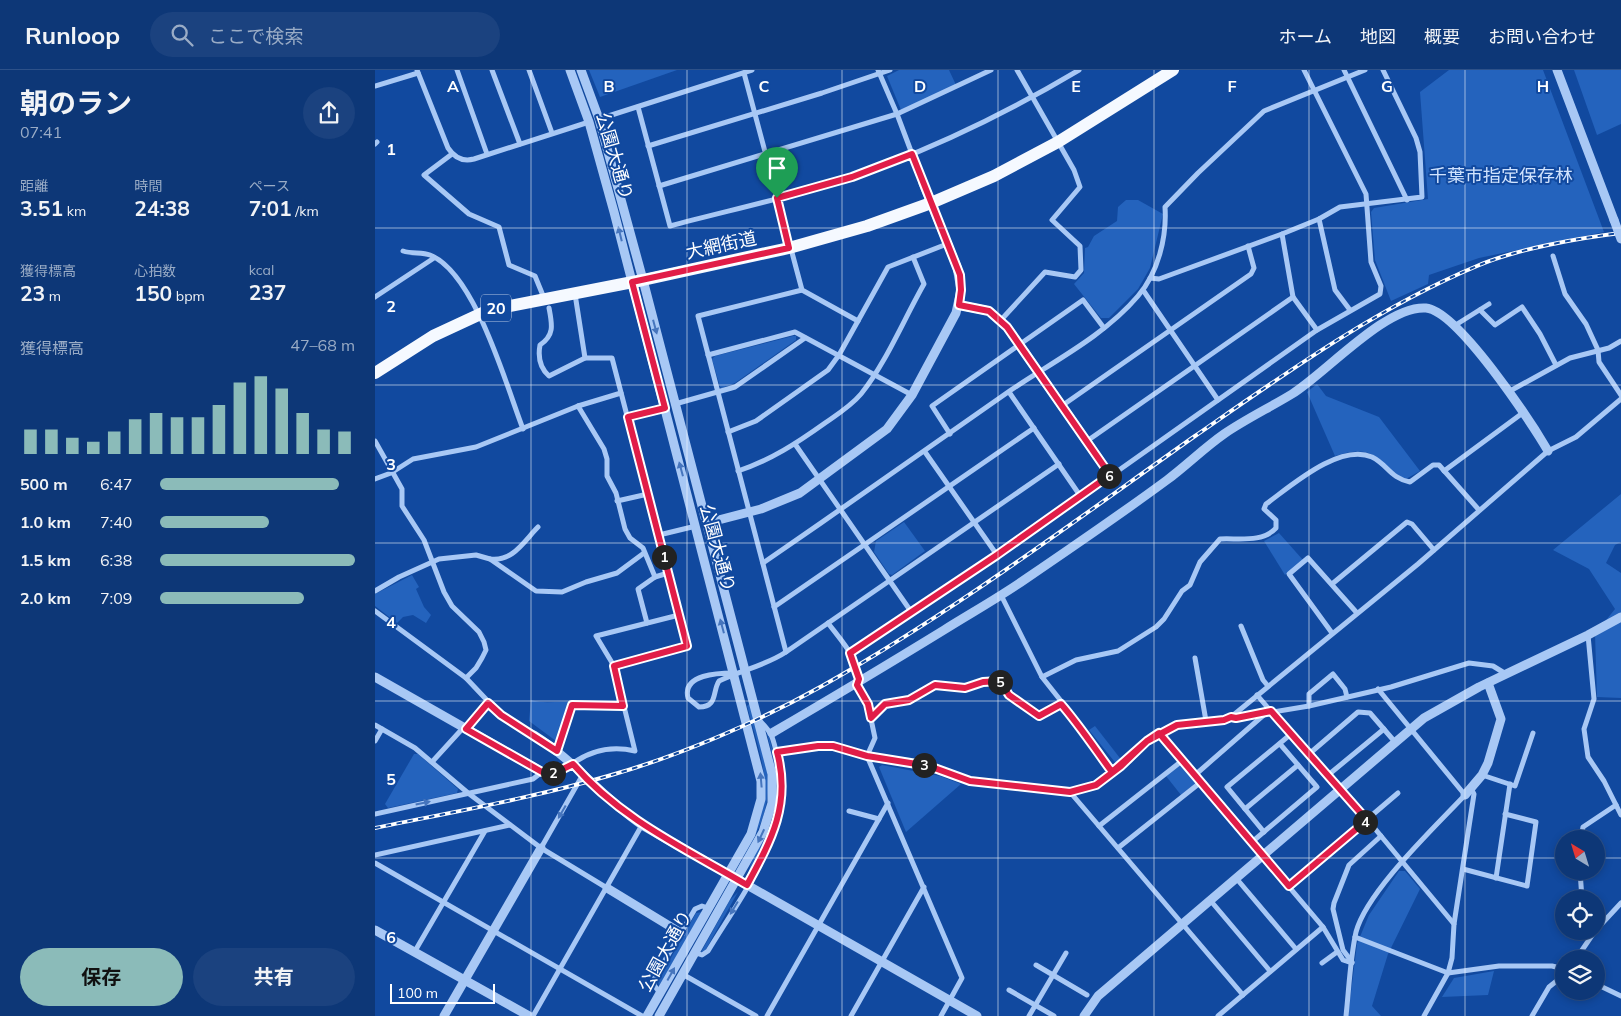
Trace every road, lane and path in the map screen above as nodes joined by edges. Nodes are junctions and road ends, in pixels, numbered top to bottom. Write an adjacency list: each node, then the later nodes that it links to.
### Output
1 (457, 70): 34 (street)
2 (492, 70): 31 (street)
3 (529, 70): 29 (street)
4 (569, 70): 28 (street, 公園大通り)
5 (581, 70): 27 (street, 公園大通り)
6 (752, 70): 19 (street)
7 (890, 70): 18 (street)
8 (991, 70): 26 (street)
9 (1017, 70): 23 (street)
10 (1079, 70): 23 (street)
11 (1304, 70): 22 (street)
12 (1344, 70): 20 (street)
13 (1365, 70): 20 (street)
14 (1383, 70): 40 (street)
15 (1557, 70): 44 (street)
16 (1171, 71): 30 (main road, 大網街道 / 20)
17 (418, 72): 21 (street); 33 (street)
18 (879, 72): 25 (street); 26 (street)
19 (744, 73): 24 (street); 25 (street)
20 (1348, 77): 22 (street); 40 (street)
21 (375, 86)
22 (1316, 90): 42 (street); 54 (street)
23 (1033, 98): 30 (street); 35 (street)
24 (638, 107): 27 (street); 32 (street)
25 (755, 114): 32 (street); 36 (street)
26 (897, 114): 35 (street); 36 (street)
27 (599, 119): 55 (street, 公園大通り)
28 (589, 122): 29 (street); 55 (street, 公園大通り, one-way to 28)
29 (552, 133): 31 (street)
30 (1058, 142): 41 (main road, 大網街道 / 20); 67 (street)
31 (520, 144): 34 (street)
32 (648, 146): 38 (street)
33 (452, 154): 34 (street); 61 (street)
34 (487, 154)
35 (912, 154): 37 (street); 39 (street)
36 (766, 155): 38 (street); 39 (street)
37 (923, 183): 41 (street)
38 (659, 186): 39 (street)
39 (777, 198): 49 (street)
40 (1407, 200): 42 (street)
41 (931, 203): 47 (street); 49 (main road, 大網街道 / 20)
42 (1369, 205): 43 (street); 64 (street)
43 (1319, 219): 45 (street); 64 (street)
44 (1618, 219): 46 (street, bridge)
45 (1282, 234): 48 (street); 59 (street)
46 (1621, 239)
47 (947, 244): 52 (street); 63 (street)
48 (1248, 246): 54 (street); 71 (street)
49 (789, 248): 55 (main road, 大網街道 / 20); 56 (street)
50 (403, 251): 53 (street)
51 (1553, 256): 76 (street)
52 (913, 257): 68 (street); 84 (street)
53 (434, 258): 60 (street); 66 (street)
54 (1150, 278): 57 (street)
55 (638, 281): 58 (main road, 大網街道 / 20); 92 (street, 公園大通り, one-way to 92); 95 (street, 公園大通り)
56 (802, 290): 68 (street); 77 (street)
57 (1143, 290): 70 (street); 71 (street)
58 (575, 293): 61 (main road, 大網街道 / 20); 79 (street)
59 (1293, 296): 72 (street); 80 (street)
60 (375, 297)
61 (547, 303): 66 (main road, 大網街道 / 20); 79 (street)
62 (1489, 304): 65 (street)
63 (959, 305): 67 (street); 89 (street)
64 (1350, 310): 72 (street)
65 (1480, 310): 69 (street); 81 (street)
66 (478, 313): 83 (main road, 大網街道 / 20); 99 (street)
67 (1001, 320): 75 (street)
68 (858, 321): 78 (street)
69 (1454, 327): 85 (street); 138 (street)
70 (1104, 328): 75 (street); 82 (street)
71 (1170, 330): 80 (street); 94 (street)
72 (1317, 330): 91 (street)
73 (805, 338): 77 (street); 78 (street); 87 (street)
74 (1621, 342): 76 (street)
75 (1019, 344): 82 (street); 101 (street)
76 (1597, 350): 81 (street); 90 (street)
77 (708, 355): 87 (street)
78 (839, 355): 84 (street); 100 (street)
79 (585, 358): 88 (street)
80 (1194, 365): 91 (street); 103 (street)
81 (1556, 366): 85 (street)
82 (1039, 371): 86 (street); 94 (street)
83 (375, 373)
84 (874, 375): 89 (street); 104 (street)
85 (1510, 391): 96 (street)
86 (1009, 392): 98 (street); 101 (street)
87 (718, 393): 92 (street); 100 (street)
88 (621, 394): 93 (street); 97 (street)
89 (912, 395): 113 (street)
90 (1621, 397): 105 (street)
91 (1218, 400): 111 (street)
92 (675, 404): 122 (street, 公園大通り)
93 (578, 406): 99 (street); 117 (street)
94 (1063, 406): 103 (street)
95 (665, 408): 97 (street); 124 (street, 公園大通り, one-way to 95)
96 (1525, 411): 105 (street); 109 (street)
97 (628, 417): 115 (street)
98 (1034, 428): 107 (street); 114 (street)
99 (523, 429): 110 (street)
100 (728, 432): 108 (street)
101 (950, 434): 106 (street)
102 (375, 441): 110 (street)
103 (1087, 441): 111 (street)
104 (795, 444): 108 (street); 113 (street)
105 (1548, 451): 119 (street)
106 (925, 452): 114 (street); 118 (street)
107 (1059, 464): 116 (street); 121 (street)
108 (738, 471): 120 (street)
109 (1443, 471): 119 (street); 158 (street)
110 (391, 474): 112 (street); 131 (street)
111 (1110, 475): 116 (street)
112 (375, 479)
113 (819, 479): 118 (street); 120 (street)
114 (949, 486): 121 (street); 126 (street)
115 (648, 494): 117 (street); 125 (street)
116 (1081, 497): 129 (street)
117 (617, 501): 128 (street)
118 (841, 510): 126 (street); 132 (street)
119 (1479, 510): 127 (street)
120 (749, 512): 122 (street); 132 (street)
121 (974, 522): 129 (street); 135 (street)
122 (707, 523): 154 (street, 公園大通り)
123 (538, 526): 130 (street)
124 (696, 526): 125 (street); 155 (street, 公園大通り, one-way to 124)
125 (659, 536): 133 (street)
126 (865, 545): 135 (street); 139 (street)
127 (1434, 550): 136 (street); 142 (street)
128 (645, 552): 130 (street); 134 (street)
129 (997, 555): 141 (street)
130 (490, 559): 131 (street)
131 (433, 562): 137 (street); 159 (street)
132 (763, 563): 139 (street)
133 (668, 574): 134 (street); 143 (street)
134 (655, 577): 145 (street)
135 (891, 580): 141 (street); 146 (street)
136 (1332, 584): 142 (street); 148 (street)
137 (375, 592)
138 (1000, 595): 158 (street); 161 (street)
139 (774, 607): 150 (street)
140 (375, 611): 159 (street)
141 (912, 613): 151 (street)
142 (1357, 613): 148 (street)
143 (679, 615): 145 (street); 153 (street)
144 (1621, 617): 149 (street)
145 (647, 623): 153 (street)
146 (828, 623): 150 (street); 151 (street)
147 (1241, 626): 162 (street)
148 (1332, 634): 162 (street)
149 (1588, 635): 156 (street); 210 (street)
150 (786, 652): 154 (street)
151 (850, 653): 161 (street)
152 (1195, 658): 174 (street)
153 (614, 666): 168 (street)
154 (744, 670): 155 (street); 173 (street, 公園大通り)
155 (734, 673): 155 (street); 233 (street, 公園大通り, one-way to 155)
156 (1506, 674): 160 (street); 163 (street)
157 (375, 677): 176 (street)
158 (1042, 677): 167 (street)
159 (465, 678): 166 (street)
160 (1488, 683): 179 (street); 199 (street)
161 (857, 685): 172 (street); 180 (street)
162 (1268, 686): 164 (street)
163 (1378, 689): 165 (street); 179 (street)
164 (1257, 695): 170 (street); 171 (street)
165 (1347, 697): 169 (street); 169 (street)
166 (488, 703): 176 (street); 184 (street)
167 (1061, 704): 172 (street); 197 (street)
168 (623, 706): 188 (street); 194 (street)
169 (1309, 706): 170 (street)
170 (1269, 711): 171 (street); 183 (street); 198 (street)
171 (1231, 717): 174 (street)
172 (871, 718): 191 (street)
173 (758, 720): 180 (street); 236 (street, 公園大通り, one-way to 236)
174 (1206, 721): 181 (street)
175 (375, 725): 177 (street)
176 (465, 728): 193 (street); 196 (street)
177 (382, 729): 185 (street); 193 (street)
178 (1384, 729): 186 (street); 190 (street); 201 (street)
179 (1411, 730): 186 (street); 205 (street)
180 (772, 733): 189 (street)
181 (1159, 733): 192 (street); 197 (street)
182 (1533, 733): 203 (street)
183 (1291, 734): 187 (street); 190 (street)
184 (534, 735): 188 (street)
185 (375, 741)
186 (1395, 742): 204 (street)
187 (1280, 744): 195 (street); 211 (street)
188 (557, 751): 194 (street)
189 (777, 752): 191 (street); 237 (street)
190 (1309, 754): 201 (street)
191 (867, 756): 206 (street); 209 (street)
192 (1183, 760): 198 (street); 220 (street)
193 (431, 762): 207 (street)
194 (573, 764): 196 (street); 200 (street)
195 (1298, 765): 211 (street); 223 (street)
196 (542, 772): 207 (street)
197 (1112, 772): 206 (street)
198 (1195, 775): 202 (street)
199 (1482, 775): 203 (street); 205 (street)
200 (582, 776): 219 (street); 226 (street, one-way to 226)
201 (1327, 776): 204 (street)
202 (1201, 782): 225 (street); 227 (street)
203 (1510, 784): 214 (street)
204 (1341, 790): 217 (street); 229 (street)
205 (1468, 791): 231 (street); 232 (street)
206 (1070, 792): 220 (street)
207 (468, 793): 213 (street, one-way to 207); 218 (street)
208 (1398, 793): 217 (street)
209 (888, 803): 216 (street); 239 (street)
210 (1616, 805): 215 (street); 221 (street)
211 (1245, 809): 223 (street)
212 (849, 811): 216 (street)
213 (375, 814)
214 (1505, 814): 235 (street); 235 (street)
215 (1621, 815)
216 (879, 819): 248 (street)
217 (1367, 820): 224 (street); 238 (street)
218 (510, 825): 222 (street); 226 (street)
219 (642, 825): 233 (street); 240 (street)
220 (1099, 826): 227 (street)
221 (1582, 830)
222 (485, 831): 228 (street); 242 (street)
223 (1264, 832): 225 (street)
224 (1381, 836): 231 (street); 261 (street)
225 (1252, 842): 229 (street)
226 (541, 848): 240 (street); 251 (street)
227 (1118, 848): 246 (street)
228 (375, 855)
229 (1263, 856): 234 (street); 238 (street)
230 (375, 863): 242 (street)
231 (1402, 863): 247 (street); 253 (street)
232 (1463, 869): 235 (street); 247 (street)
233 (728, 873): 236 (street); 244 (street, 公園大通り)
234 (1235, 878): 241 (street); 254 (street)
235 (1496, 878)
236 (738, 879): 237 (street); 257 (street, 公園大通り)
237 (747, 885): 248 (street); 257 (street, one-way to 257)
238 (1289, 886): 249 (street)
239 (924, 887): 259 (street); 277 (street)
240 (607, 888): 252 (street); 264 (street)
241 (1210, 900): 246 (street); 265 (street)
242 (443, 902): 251 (street); 255 (street)
243 (1621, 904): 245 (street)
244 (708, 908): 252 (street); 273 (street, 公園大通り, one-way to 244)
245 (1605, 920)
246 (1182, 923): 275 (street); 292 (street)
247 (1454, 924): 266 (street)
248 (818, 926): 259 (street); 286 (street)
249 (1323, 927): 254 (street); 256 (street)
250 (375, 930): 255 (street)
251 (493, 930): 264 (street); 269 (street)
252 (681, 932): 273 (street)
253 (1355, 938): 261 (street); 266 (street)
254 (1296, 949): 265 (street)
255 (415, 951): 269 (street)
256 (1337, 952): 260 (street); 261 (street)
257 (696, 953): 267 (street, 公園大通り)
258 (1067, 953): 268 (street)
259 (882, 962): 277 (street); 287 (street)
260 (1322, 963)
261 (1352, 963): 294 (street)
262 (1036, 965): 268 (street)
263 (1555, 967): 266 (street)
264 (560, 969): 281 (street); 282 (street)
265 (1270, 972): 275 (street)
266 (1448, 973): 295 (street)
267 (684, 975): 284 (street, 公園大通り); 285 (street)
268 (1052, 975): 274 (street); 278 (street)
269 (465, 979): 279 (street); 280 (street)
270 (1555, 982): 296 (street)
271 (1605, 988): 276 (street)
272 (1009, 990): 278 (street)
273 (660, 993): 283 (street, 公園大通り)
274 (1087, 995)
275 (1243, 995): 293 (street)
276 (1621, 996)
277 (949, 1000): 288 (street); 289 (street)
278 (1035, 1006): 290 (street); 291 (street)
279 (444, 1016)
280 (529, 1016)
281 (533, 1016)
282 (643, 1016)
283 (647, 1016)
284 (659, 1016)
285 (756, 1016)
286 (767, 1016)
287 (851, 1016)
288 (941, 1016)
289 (977, 1016)
290 (1029, 1016)
291 (1054, 1016)
292 (1084, 1016)
293 (1218, 1016)
294 (1346, 1016)
295 (1424, 1016)
296 (1532, 1016)

